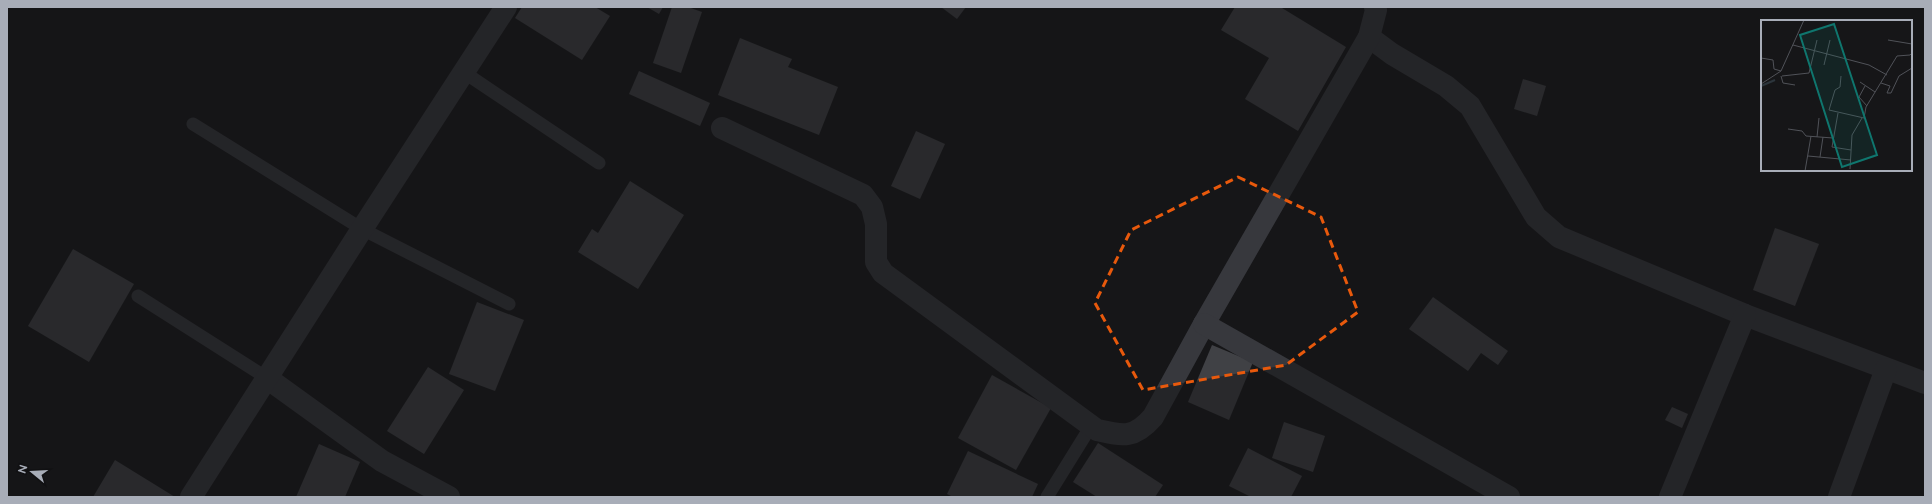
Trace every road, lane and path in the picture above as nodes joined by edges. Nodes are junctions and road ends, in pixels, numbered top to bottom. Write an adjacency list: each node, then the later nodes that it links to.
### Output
1 (506, 7): 4 (street)
2 (1375, 7): 3 (street)
3 (1369, 37): 11 (street); 12 (street)
4 (465, 73): 7 (lane); 8 (street)
5 (193, 124): 8 (lane)
6 (722, 128): 16 (street)
7 (599, 163)
8 (362, 229): 10 (lane); 14 (street)
9 (138, 296): 14 (lane)
10 (509, 304)
11 (1745, 315): 13 (street); 21 (street)
12 (1204, 324): 16 (street); 20 (street)
13 (1886, 369): 15 (street); 22 (street)
14 (267, 378): 17 (street); 18 (street)
15 (1925, 383)
16 (1091, 426): 19 (lane)
17 (191, 497)
18 (450, 497)
19 (1047, 497)
20 (1509, 497)
21 (1670, 497)
22 (1839, 497)

